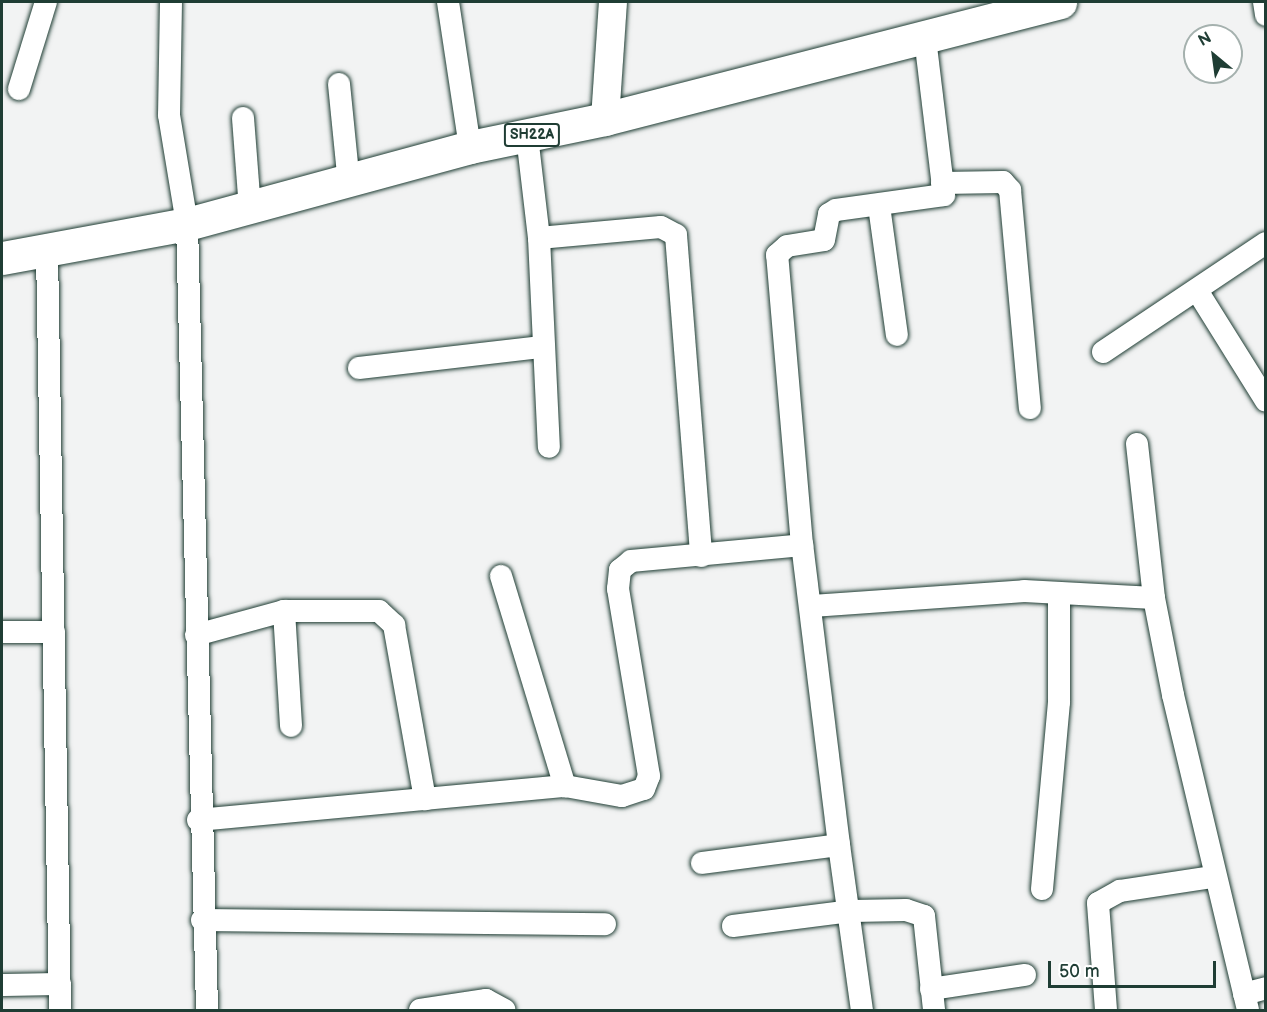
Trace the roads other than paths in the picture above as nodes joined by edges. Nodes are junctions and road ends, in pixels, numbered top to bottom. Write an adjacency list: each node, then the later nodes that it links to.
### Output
1 (46, 2): 11 (street)
2 (171, 2): 20 (street)
3 (448, 2): 15 (street)
4 (613, 2): 13 (street)
5 (1060, 2): 7 (main road, SH22A)
6 (1264, 2): 8 (street)
7 (982, 11): 9 (main road, SH22A)
8 (1266, 15)
9 (925, 37): 13 (main road, SH22A); 16 (street)
10 (339, 84): 17 (street)
11 (19, 88)
12 (243, 118): 19 (street)
13 (605, 119): 14 (main road, SH22A)
14 (527, 136): 15 (main road, SH22A); 21 (street)
15 (470, 147): 17 (main road, SH22A)
16 (942, 183): 18 (street); 31 (street)
17 (349, 184): 19 (main road, SH22A)
18 (879, 206): 26 (street); 34 (street)
19 (250, 208): 20 (main road, SH22A)
20 (187, 224): 23 (main road, SH22A); 43 (street)
21 (539, 238): 27 (street); 35 (street)
22 (1266, 243): 25 (street)
23 (47, 250): 24 (main road, SH22A); 42 (street)
24 (2, 258)
25 (1198, 292): 28 (street); 30 (street)
26 (897, 335)
27 (540, 347): 29 (street); 33 (street)
28 (1103, 352)
29 (359, 368)
30 (1266, 401)
31 (1030, 408)
32 (1137, 444): 38 (street)
33 (549, 447)
34 (802, 545): 35 (street); 39 (street)
35 (701, 556): 45 (street)
36 (501, 576): 45 (street)
37 (1059, 593): 38 (street); 39 (street); 51 (street)
38 (1154, 598): 50 (street)
39 (812, 606): 48 (street)
40 (284, 611): 43 (street); 44 (street); 46 (street)
41 (2, 632): 42 (street)
42 (54, 632): 57 (street)
43 (196, 635): 47 (street)
44 (291, 726)
45 (566, 786): 46 (street)
46 (425, 799): 47 (street)
47 (198, 820): 53 (street)
48 (839, 845): 49 (street); 52 (street)
49 (702, 862)
50 (1212, 877): 61 (street); 67 (street)
51 (1042, 889)
52 (852, 911): 55 (street); 60 (street); 66 (street)
53 (202, 920): 54 (street); 63 (street)
54 (605, 924)
55 (733, 926)
56 (1025, 975): 60 (street)
57 (60, 984): 58 (street); 62 (street)
58 (2, 985)
59 (1266, 988): 61 (street)
60 (932, 1000)
61 (1246, 1002)
62 (60, 1011)
63 (207, 1011)
64 (420, 1011): 65 (street)
65 (505, 1011)
66 (862, 1011)
67 (1106, 1011)

